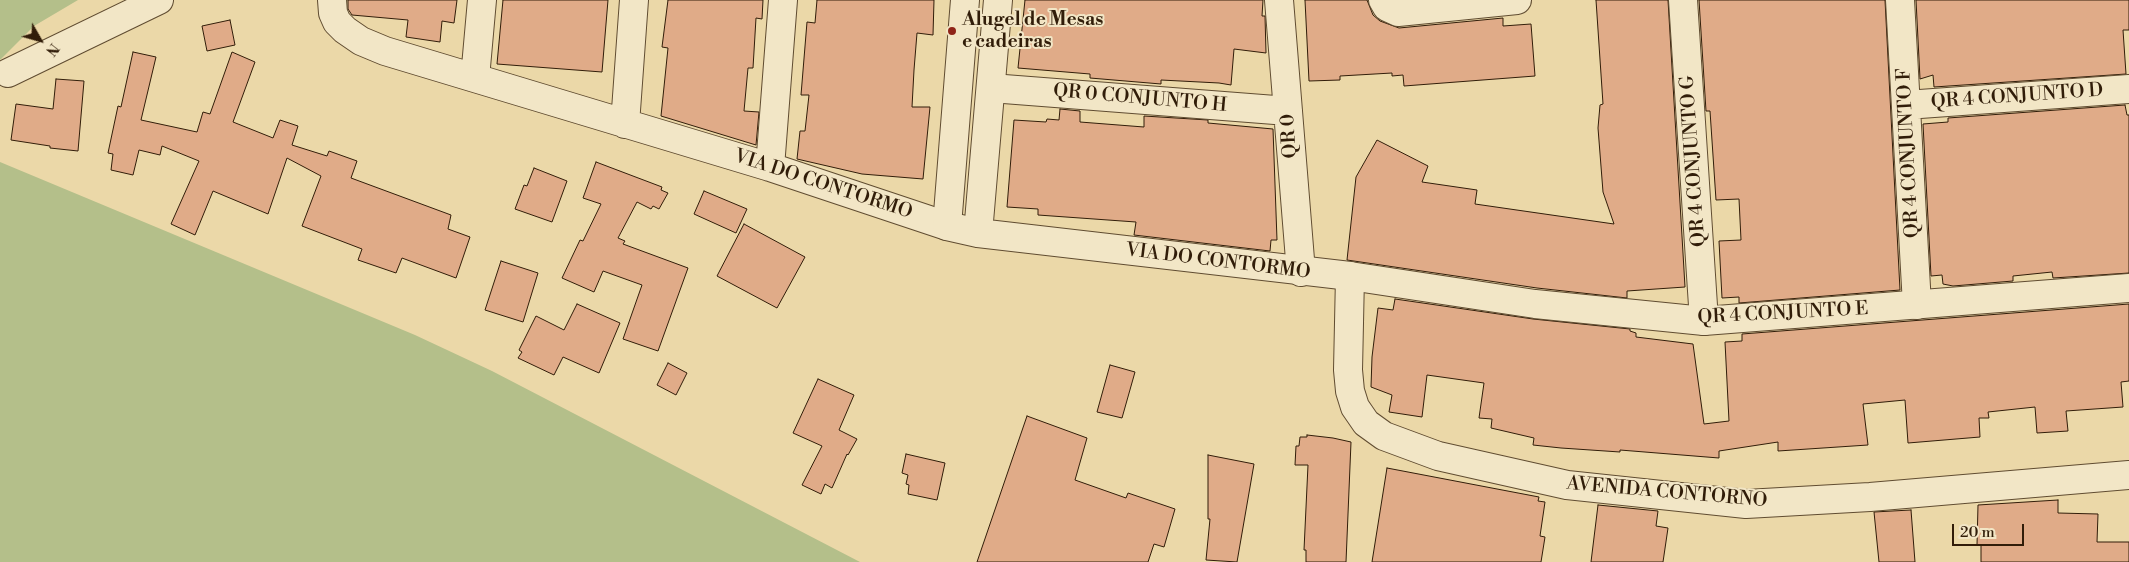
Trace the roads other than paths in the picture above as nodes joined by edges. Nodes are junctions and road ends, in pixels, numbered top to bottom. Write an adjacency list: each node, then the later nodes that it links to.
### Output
1 (159, 0): 13 (street)
2 (332, 0): 14 (street, VIA DO CONTORMO)
3 (482, 0): 14 (street)
4 (634, 0): 19 (street)
5 (783, 0): 20 (street)
6 (965, 0): 21 (street)
7 (998, 0): 15 (street)
8 (1279, 0): 18 (street, QR 0)
9 (1383, 0): 10 (street)
10 (1518, 0)
11 (1683, 0): 27 (street, QR 4 CONJUNTO G)
12 (1900, 0): 17 (street, QR 4 CONJUNTO F)
13 (8, 73)
14 (475, 78): 19 (street, VIA DO CONTORMO)
15 (991, 88): 18 (street, QR 0 CONJUNTO H); 22 (street)
16 (2129, 89): 17 (street, QR 4 CONJUNTO D)
17 (1906, 105): 26 (street, QR 4 CONJUNTO F)
18 (1288, 111): 23 (street, QR 0)
19 (624, 124): 20 (street, VIA DO CONTORMO)
20 (770, 167): 21 (street, VIA DO CONTORMO)
21 (947, 226): 22 (street, VIA DO CONTORMO)
22 (978, 233): 23 (street, VIA DO CONTORMO)
23 (1301, 272): 24 (street, VIA DO CONTORMO)
24 (1350, 276): 27 (street, QR 4 CONJUNTO E); 28 (street, AVENIDA CONTORNO)
25 (2129, 288): 26 (street, QR 4 CONJUNTO E)
26 (1918, 305): 27 (street, QR 4 CONJUNTO E)
27 (1704, 321)
28 (2129, 475)

